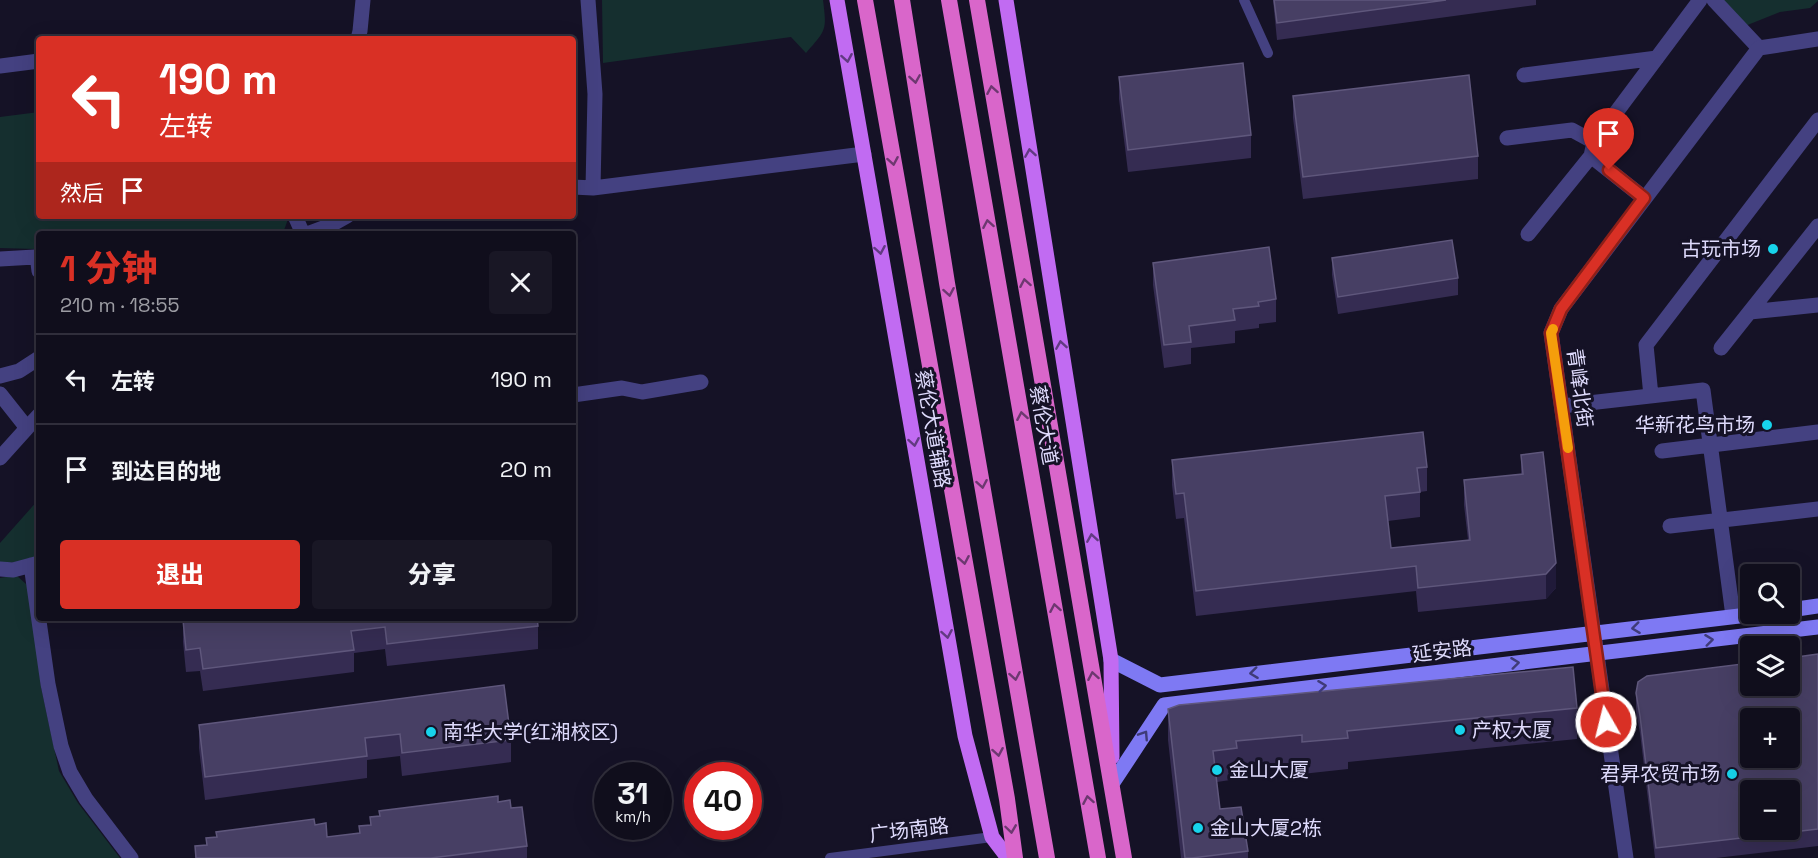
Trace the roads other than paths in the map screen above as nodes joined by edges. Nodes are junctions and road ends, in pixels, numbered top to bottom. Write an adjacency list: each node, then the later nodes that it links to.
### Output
1 (363, 0): 12 (street)
2 (588, 0): 25 (street)
3 (837, 0): 23 (main road, 蔡伦大道辅路, one-way to 23)
4 (865, 0): 68 (highway, one-way to 68)
5 (902, 0): 69 (highway, one-way to 69)
6 (949, 0): 70 (highway, 蔡伦大道, one-way to 6)
7 (977, 0): 63 (highway, one-way to 7)
8 (1006, 0): 62 (main road, one-way to 8)
9 (1244, 0): 15 (lane)
10 (1700, 0): 16 (street)
11 (1714, 0): 14 (street)
12 (359, 36)
13 (1818, 39): 14 (street)
14 (1759, 48): 26 (street, 青峰北街)
15 (1268, 53)
16 (1657, 58): 19 (street); 22 (street)
17 (36, 61): 18 (street)
18 (0, 66)
19 (1524, 75)
20 (1818, 120): 41 (street)
21 (1507, 138): 22 (street)
22 (1593, 149): 26 (street); 30 (street)
23 (864, 154): 25 (street); 64 (main road, 蔡伦大道辅路, one-way to 64)
24 (576, 187): 25 (street)
25 (593, 188)
26 (1644, 198): 42 (street, 青峰北街)
27 (342, 219): 29 (street)
28 (1818, 226): 34 (street)
29 (314, 231)
30 (1528, 234)
31 (0, 259): 32 (street)
32 (36, 259)
33 (1818, 305): 34 (street)
34 (1750, 312): 35 (street)
35 (1721, 348)
36 (36, 360): 37 (street)
37 (0, 376)
38 (700, 382): 40 (street)
39 (0, 394): 44 (street)
40 (576, 395)
41 (1651, 396): 42 (street); 46 (street)
42 (1562, 406): 60 (street, 青峰北街)
43 (36, 418): 44 (street)
44 (27, 429): 48 (street)
45 (1818, 432): 46 (street)
46 (1710, 444): 47 (street); 50 (street)
47 (1662, 451)
48 (0, 458)
49 (1818, 508): 50 (street)
50 (1720, 520): 51 (street); 57 (street)
51 (1670, 526)
52 (35, 564): 53 (street)
53 (0, 569)
54 (1818, 606): 55 (main road)
55 (1800, 609)
56 (1740, 615): 57 (main road, 延安路)
57 (1733, 616): 60 (main road, 延安路, one-way to 60)
58 (41, 621): 65 (street)
59 (1818, 627): 61 (main road, 延安路, one-way to 59)
60 (1594, 633): 61 (street, 青峰北街); 62 (main road, 延安路, one-way to 62)
61 (1597, 653): 63 (main road, 延安路, one-way to 61); 72 (street, 青峰北街)
62 (1111, 660): 63 (main road)
63 (1112, 784): 71 (highway)
64 (992, 837): 66 (lane, 广场南路); 67 (main road, 蔡伦大道辅路)
65 (130, 858)
66 (830, 858)
67 (1008, 858)
68 (1015, 858)
69 (1047, 858)
70 (1098, 858)
71 (1124, 858)
72 (1626, 858)

